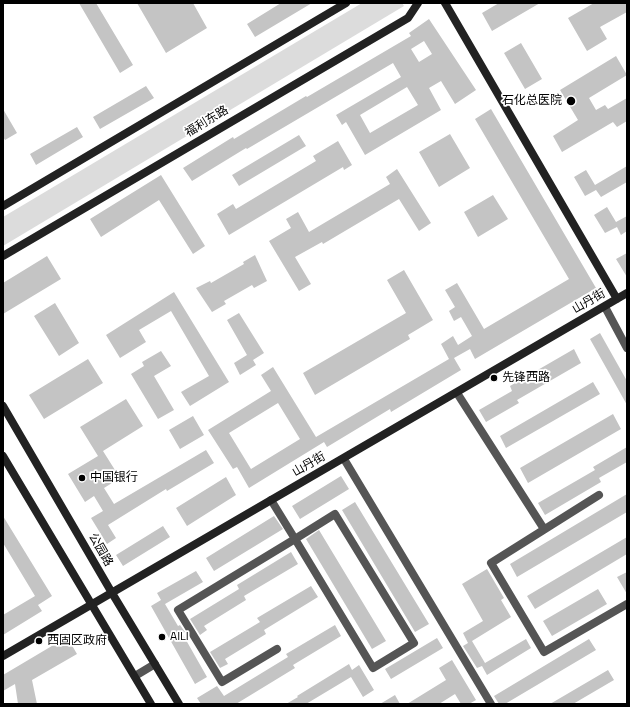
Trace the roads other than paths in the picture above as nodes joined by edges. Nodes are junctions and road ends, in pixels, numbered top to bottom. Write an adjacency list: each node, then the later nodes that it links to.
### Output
1 (346, 3): 4 (street)
2 (418, 3): 5 (street, 福利东路)
3 (446, 3): 7 (street)
4 (3, 206)
5 (3, 256)
6 (627, 294): 7 (street, 山丹街)
7 (617, 300): 8 (street, 山丹街)
8 (605, 307): 9 (street); 10 (street, 山丹街)
9 (627, 348)
10 (457, 393): 13 (street, 山丹街); 16 (street)
11 (3, 406): 18 (street, 公园路)
12 (3, 456): 19 (street)
13 (344, 459): 15 (street, 山丹街); 27 (street)
14 (599, 495): 16 (street)
15 (271, 500): 17 (street); 18 (street, 山丹街)
16 (544, 529): 20 (street)
17 (295, 539): 17 (street); 21 (street)
18 (112, 593): 19 (street, 山丹街); 23 (street, 公园路)
19 (92, 603): 22 (street, 山丹街); 24 (street)
20 (627, 604)
21 (277, 649)
22 (3, 656)
23 (155, 664): 24 (street); 26 (street, 公园路)
24 (135, 676): 25 (street)
25 (151, 704)
26 (179, 704)
27 (491, 704)

